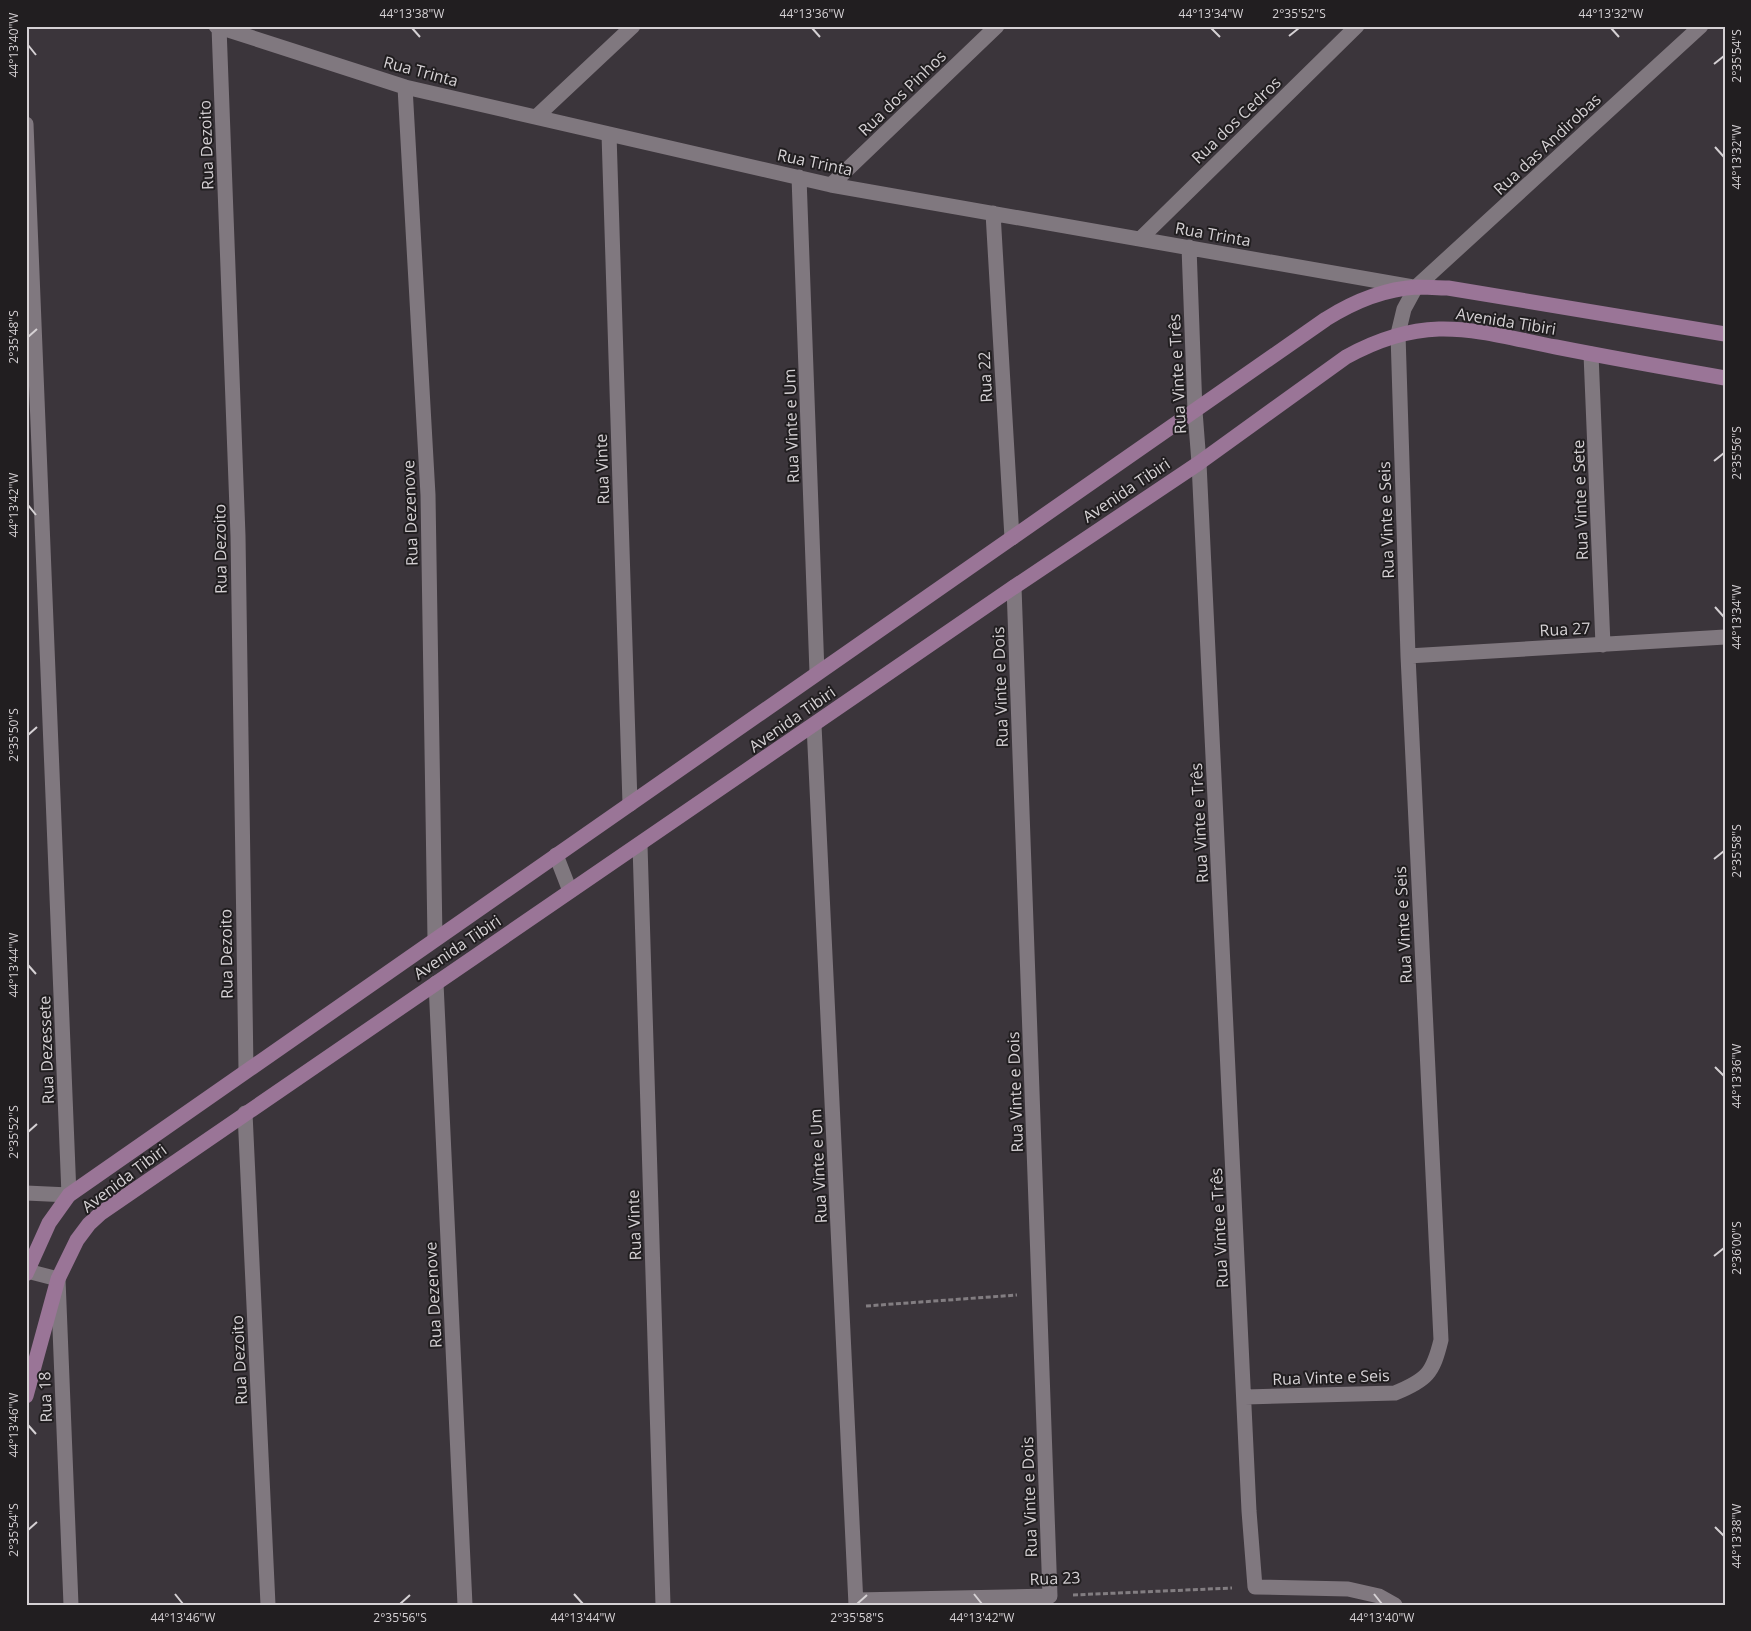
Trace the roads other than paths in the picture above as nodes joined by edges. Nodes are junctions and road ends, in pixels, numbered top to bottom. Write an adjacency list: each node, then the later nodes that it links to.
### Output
1 (634, 26): 7 (street)
2 (997, 26): 11 (street, Rua dos Pinhos)
3 (1357, 26): 13 (street, Rua dos Cedros)
4 (1701, 26): 15 (street, Rua das Andirobas)
5 (217, 27): 6 (street, Rua Trinta); 35 (street, Rua Dezoito)
6 (405, 87): 7 (street, Rua Trinta); 33 (street, Rua Dezenove)
7 (536, 117): 9 (street, Rua Trinta)
8 (26, 124): 38 (street, Rua Dezessete)
9 (610, 134): 10 (street, Rua Trinta); 29 (street, Rua Vinte)
10 (799, 177): 11 (street, Rua Trinta); 27 (street, Rua Vinte e Um)
11 (832, 185): 12 (street, Rua Trinta)
12 (993, 213): 13 (street, Rua Trinta); 22 (street, Rua 22)
13 (1140, 239): 14 (street, Rua Trinta)
14 (1189, 247): 15 (street, Rua Trinta); 20 (street, Rua Vinte e Três)
15 (1416, 287): 16 (street, Rua Vinte e Seis); 17 (main road, Avenida Tibiri); 20 (main road, Avenida Tibiri)
16 (1398, 334): 18 (main road, Avenida Tibiri); 21 (main road, Avenida Tibiri); 26 (street, Rua Vinte e Seis)
17 (1725, 334)
18 (1591, 354): 19 (main road, Avenida Tibiri); 25 (street, Rua Vinte e Sete)
19 (1725, 378)
20 (1195, 411): 21 (street, Rua Vinte e Três); 22 (main road, Avenida Tibiri)
21 (1199, 463): 23 (main road, Avenida Tibiri); 42 (street, Rua Vinte e Três)
22 (1012, 538): 27 (main road, Avenida Tibiri)
23 (1014, 587): 28 (main road, Avenida Tibiri); 43 (street, Rua Vinte e Dois)
24 (1725, 638): 25 (street, Rua 27)
25 (1603, 645): 26 (street, Rua 27)
26 (1408, 656): 42 (street, Rua Vinte e Seis)
27 (817, 673): 29 (main road, Avenida Tibiri)
28 (814, 725): 30 (main road, Avenida Tibiri); 44 (street, Rua Vinte e Um)
29 (630, 804): 31 (main road, Avenida Tibiri)
30 (640, 845): 32 (main road, Avenida Tibiri); 48 (street, Rua Vinte)
31 (556, 855): 32 (street); 33 (main road, Avenida Tibiri)
32 (570, 891): 34 (main road, Avenida Tibiri)
33 (434, 939): 35 (main road, Avenida Tibiri)
34 (436, 983): 36 (main road, Avenida Tibiri); 47 (street, Rua Dezenove)
35 (246, 1070): 38 (main road, Avenida Tibiri)
36 (245, 1113): 40 (main road, Avenida Tibiri); 46 (street, Rua Dezoito)
37 (26, 1193): 38 (street)
38 (69, 1195): 39 (main road, Avenida Tibiri)
39 (27, 1273): 40 (street)
40 (58, 1279): 41 (main road, Avenida Tibiri); 45 (street, Rua 18)
41 (26, 1396)
42 (1245, 1397): 49 (street)
43 (1050, 1596): 44 (street, Rua 23)
44 (856, 1602)
45 (71, 1605)
46 (268, 1605)
47 (466, 1605)
48 (663, 1605)
49 (1395, 1605)

